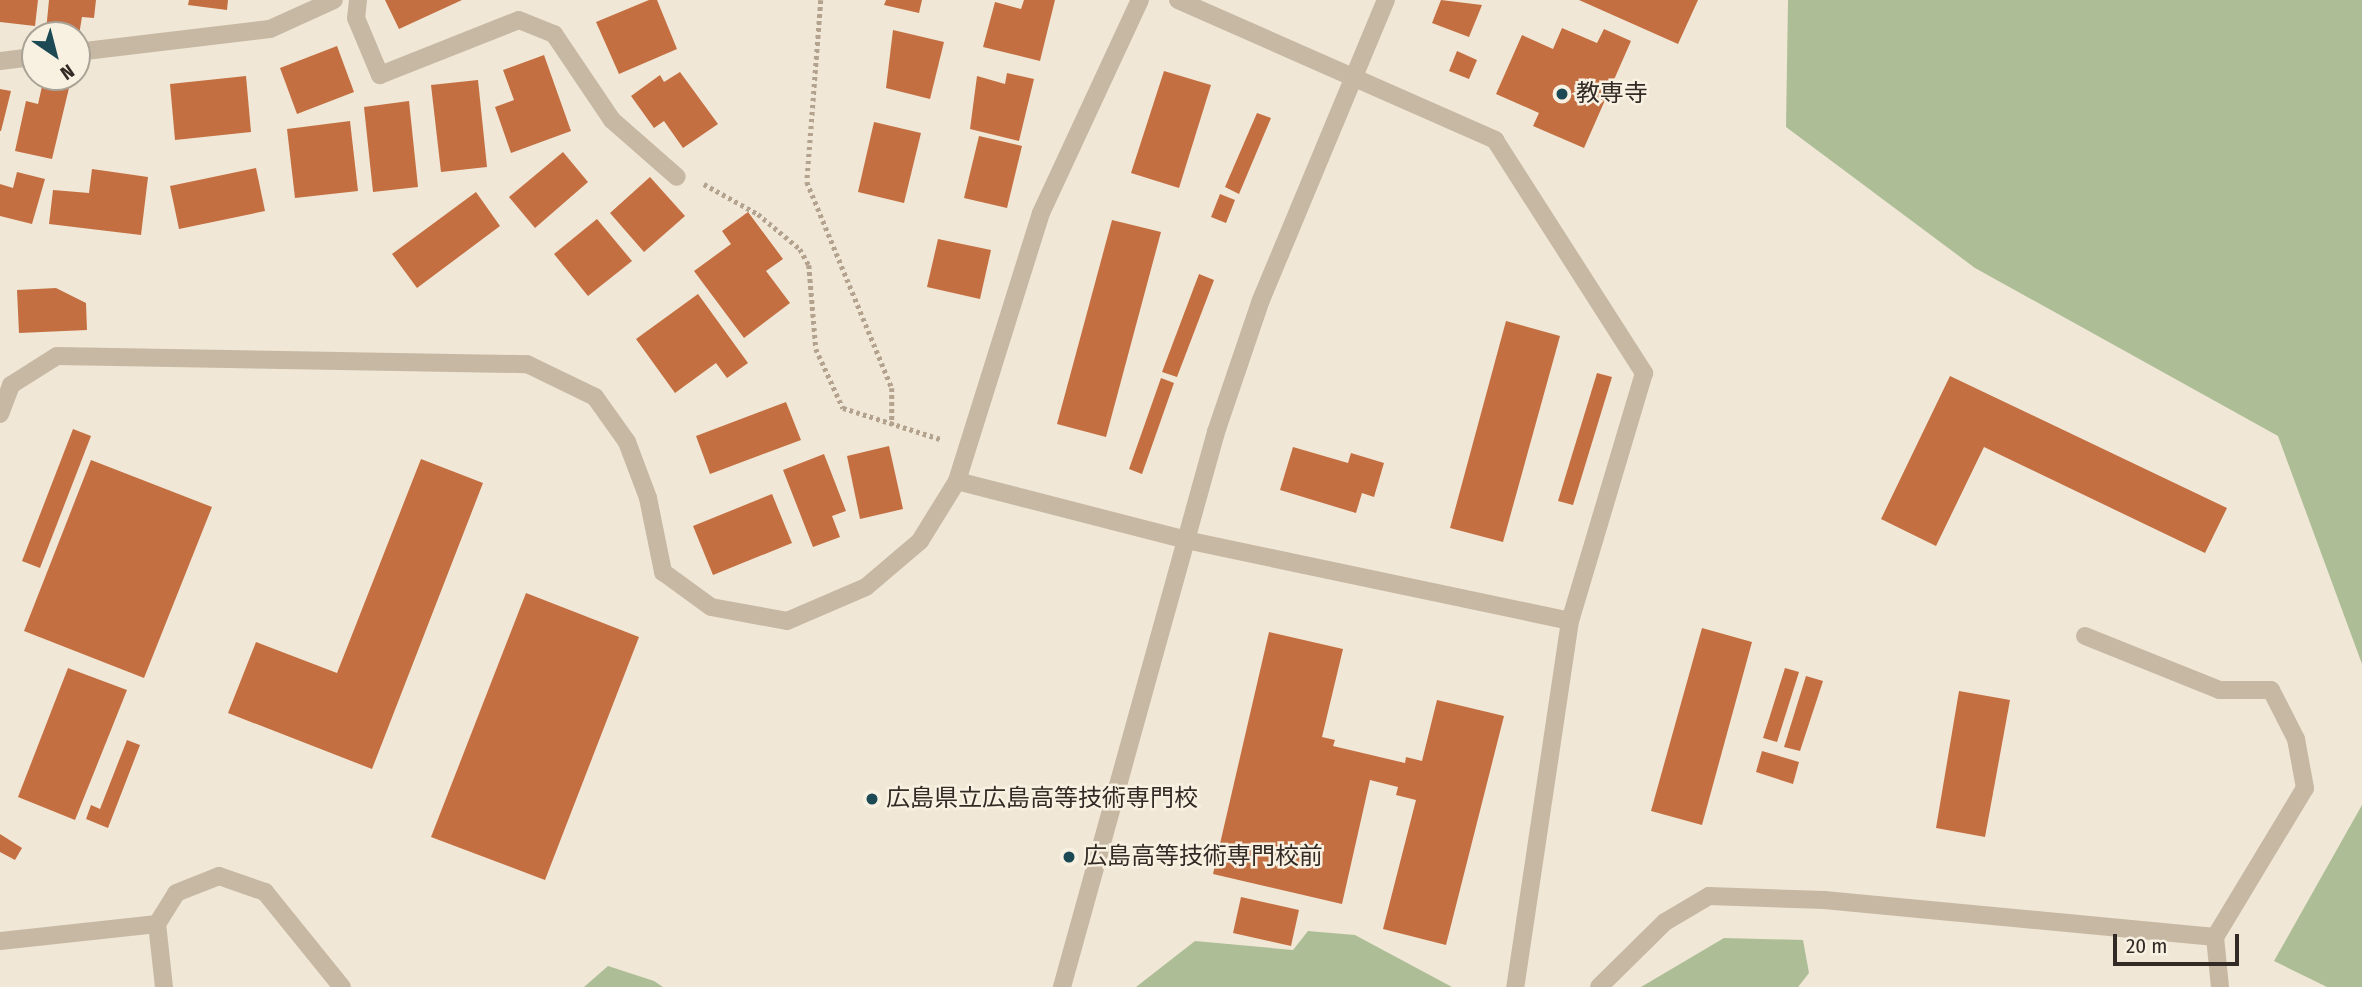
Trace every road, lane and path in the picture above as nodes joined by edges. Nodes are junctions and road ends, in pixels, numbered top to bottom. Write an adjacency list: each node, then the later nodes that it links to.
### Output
1 (334, 0): 7 (street)
2 (358, 0): 11 (street)
3 (821, 0): 13 (path)
4 (1140, 0): 14 (street)
5 (1178, 0): 10 (street)
6 (1386, 0): 10 (street)
7 (91, 50)
8 (21, 59): 9 (street)
9 (0, 61)
10 (1353, 76): 16 (street); 17 (street)
11 (677, 177): 13 (path)
12 (0, 414): 15 (street)
13 (892, 425): 14 (path)
14 (968, 447): 15 (street)
15 (957, 481): 16 (street)
16 (1186, 540): 17 (street); 24 (street)
17 (1570, 621): 25 (street)
18 (2085, 636): 20 (street)
19 (157, 924): 21 (street); 22 (street); 23 (street)
20 (2216, 937): 26 (street); 27 (street)
21 (0, 942)
22 (164, 987)
23 (342, 987)
24 (1062, 987)
25 (1515, 987)
26 (1599, 987)
27 (2220, 987)

